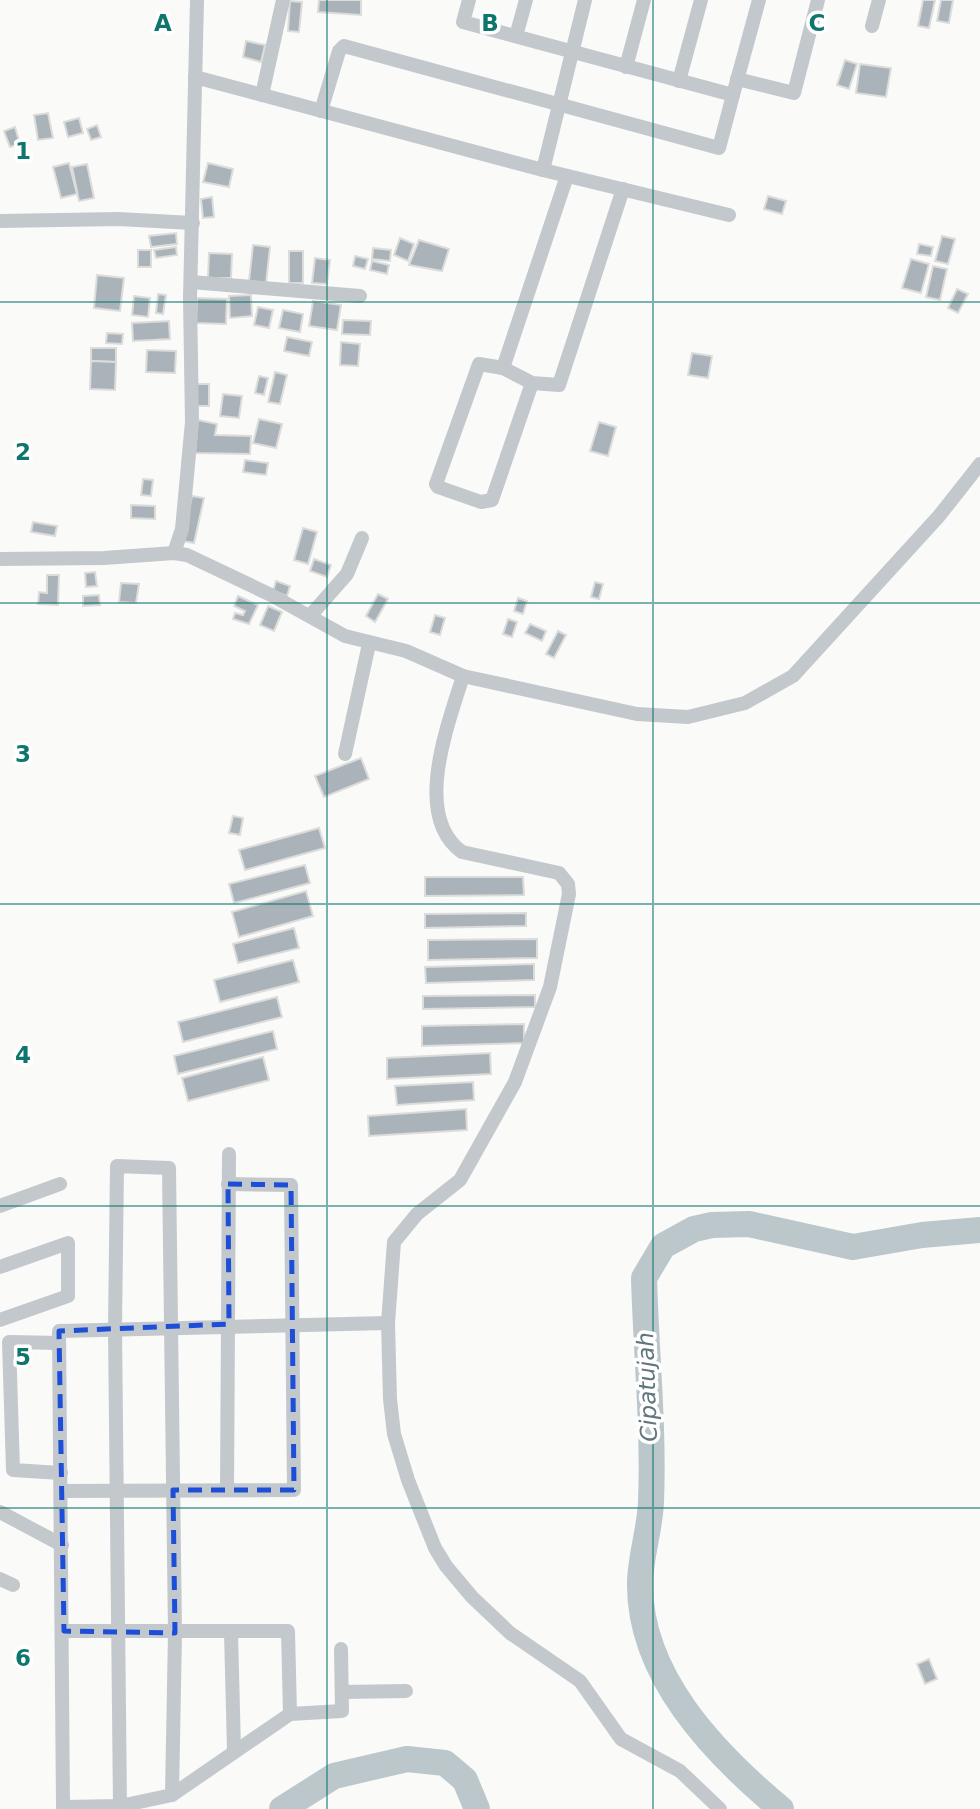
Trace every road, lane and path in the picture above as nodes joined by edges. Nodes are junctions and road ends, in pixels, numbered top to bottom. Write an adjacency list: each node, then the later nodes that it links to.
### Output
1 (197, 0): 15 (street)
2 (283, 0): 18 (street)
3 (469, 0): 12 (street)
4 (526, 0): 12 (street)
5 (584, 0): 13 (street)
6 (644, 0): 14 (street)
7 (701, 0): 17 (street)
8 (759, 0): 16 (street)
9 (818, 0): 16 (street)
10 (879, 0): 11 (street)
11 (872, 26)
12 (516, 36): 13 (street)
13 (570, 52): 14 (street); 20 (street)
14 (626, 67): 17 (street)
15 (195, 77): 18 (street); 27 (street)
16 (737, 79): 19 (street)
17 (679, 80): 19 (street)
18 (262, 95): 21 (street)
19 (733, 95): 20 (street)
20 (558, 104): 21 (street); 22 (street)
21 (321, 111): 22 (street)
22 (543, 170): 23 (street)
23 (567, 176): 24 (street); 30 (street)
24 (623, 189): 25 (street); 31 (street)
25 (729, 215)
26 (0, 221): 27 (street)
27 (193, 223): 28 (street)
28 (191, 282): 29 (street); 34 (street)
29 (360, 296)
30 (503, 368): 31 (street); 31 (street)
31 (532, 383)
32 (980, 464): 38 (street)
33 (362, 538): 36 (street)
34 (174, 553): 35 (street); 36 (street)
35 (0, 559)
36 (310, 616): 37 (street)
37 (369, 644): 38 (street); 39 (street)
38 (463, 676): 46 (street)
39 (345, 754)
40 (229, 1154): 42 (street)
41 (60, 1184): 43 (street)
42 (228, 1184): 47 (street); 49 (street)
43 (0, 1206)
44 (0, 1267): 45 (street)
45 (0, 1320)
46 (388, 1323): 49 (street); 70 (street)
47 (229, 1324): 48 (street); 49 (street); 54 (street)
48 (172, 1326): 50 (street); 50 (street); 53 (street)
49 (292, 1326): 54 (street)
50 (115, 1328): 51 (street); 56 (street)
51 (60, 1343): 52 (street); 52 (street)
52 (61, 1473): 55 (street)
53 (173, 1490): 54 (street); 56 (street); 62 (street)
54 (227, 1490)
55 (61, 1491): 56 (street); 58 (street)
56 (116, 1491): 60 (street)
57 (0, 1512): 58 (street)
58 (62, 1545): 59 (street)
59 (64, 1631): 60 (street); 69 (street)
60 (120, 1632): 62 (street); 69 (street)
61 (231, 1632): 62 (street); 66 (street); 67 (street)
62 (175, 1633): 68 (street)
63 (341, 1649): 65 (street)
64 (406, 1691): 65 (street)
65 (342, 1692): 66 (street)
66 (290, 1714): 67 (street)
67 (234, 1750): 68 (street)
68 (172, 1795): 69 (street)
69 (120, 1806)
70 (720, 1809)

